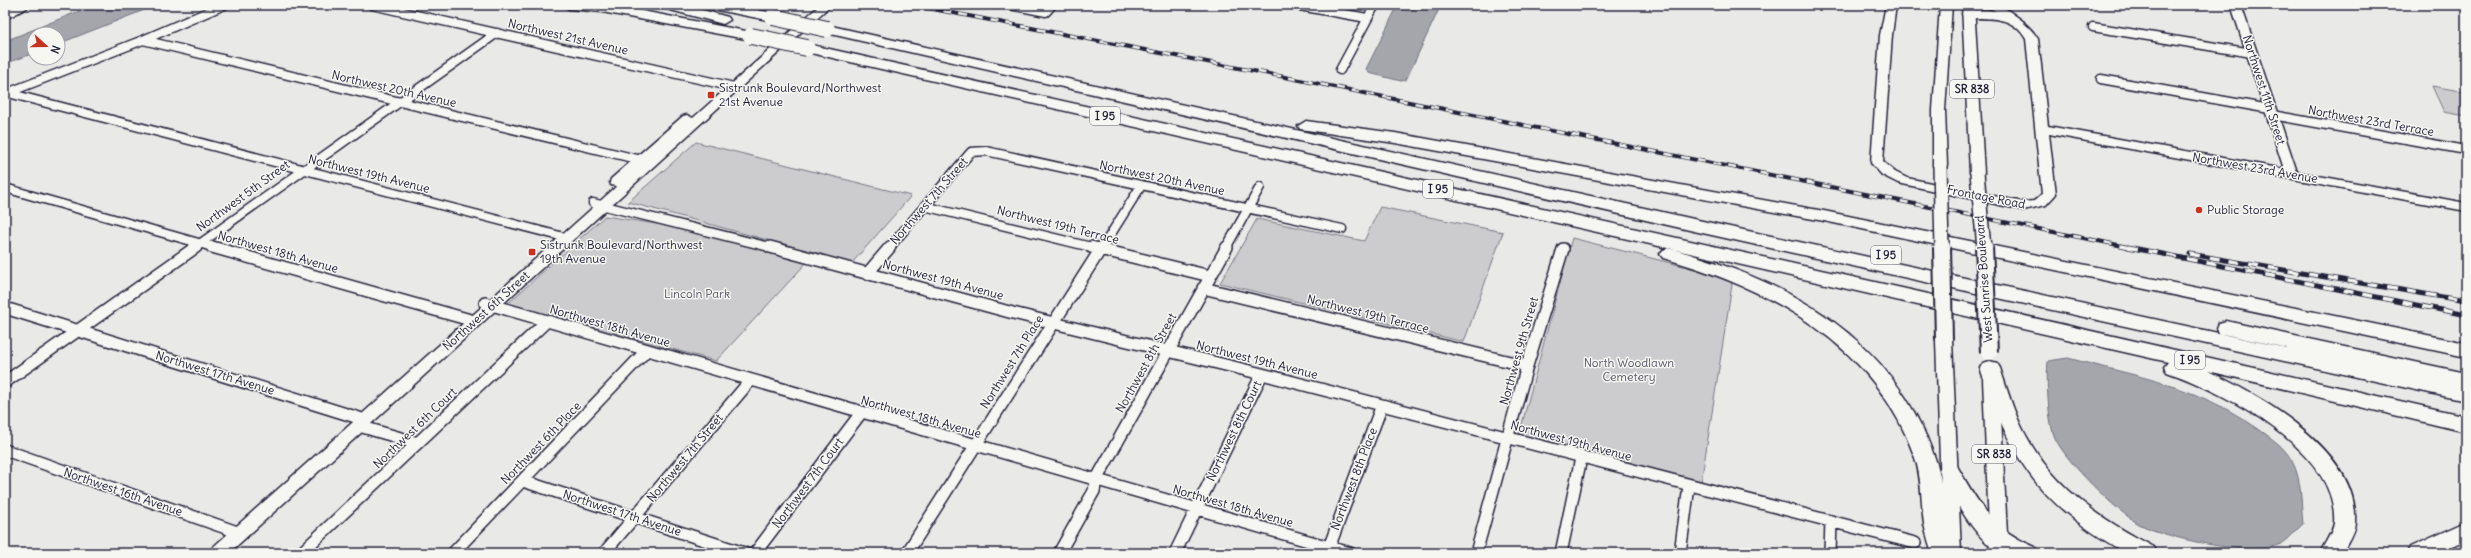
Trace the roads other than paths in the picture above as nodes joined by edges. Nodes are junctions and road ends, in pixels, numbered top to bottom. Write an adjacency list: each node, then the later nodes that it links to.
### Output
1 (24, 5): 24 (street)
2 (224, 5): 32 (street)
3 (372, 5): 30 (street, Northwest 21st Avenue)
4 (569, 5): 21 (highway)
5 (589, 5): 21 (highway, I 95)
6 (639, 5): 27 (highway)
7 (668, 5): 27 (highway)
8 (712, 5): 23 (highway)
9 (725, 5): 23 (highway)
10 (761, 5): 23 (highway)
11 (813, 5): 36 (street, Northwest 6th Street)
12 (826, 5): 36 (street, Northwest 6th Street)
13 (1010, 5): 14 (street)
14 (1052, 5)
15 (1294, 5): 25 (street)
16 (1375, 5): 25 (street)
17 (1891, 5): 41 (street, Frontage Road)
18 (1993, 5): 26 (main road)
19 (2236, 5): 33 (street, Northwest 11th Street)
20 (1943, 6): 57 (main road, SR 838, bridge)
21 (611, 9): 29 (highway, I 95)
22 (1968, 10): 26 (street); 61 (main road, West Sunrise Boulevard / SR 838, bridge)
23 (773, 11): 31 (highway, bridge)
24 (5, 15)
25 (1367, 18): 34 (street)
26 (2018, 22): 41 (street, Frontage Road)
27 (734, 23): 29 (highway)
28 (2093, 27): 33 (street)
29 (756, 32): 31 (highway, I 95, bridge)
30 (497, 33): 36 (street, Northwest 21st Avenue); 38 (street, Northwest 5th Street)
31 (821, 34): 40 (highway, I 95); 50 (highway, I 95); 81 (highway); 83 (highway)
32 (143, 40): 37 (street); 38 (street, Northwest 20th Avenue)
33 (2252, 53): 39 (street, Northwest 11th Street)
34 (1340, 70)
35 (2101, 79): 39 (street, Northwest 23rd Terrace)
36 (730, 86): 44 (street, Northwest 6th Street); 51 (street, Northwest 6th Street)
37 (7, 93): 45 (street, Northwest 19th Avenue)
38 (397, 103): 44 (street, Northwest 20th Avenue); 45 (street, Northwest 5th Street)
39 (2271, 112): 43 (street, Northwest 23rd Terrace); 46 (street, Northwest 11th Street)
40 (1306, 126): 57 (highway); 78 (highway, I 95)
41 (2044, 129): 46 (street, Northwest 23rd Avenue)
42 (977, 150): 47 (street, Northwest 20th Avenue); 52 (street, Northwest 7th Street)
43 (2466, 150)
44 (641, 160): 51 (street, Northwest 6th Street)
45 (301, 170): 56 (street, Northwest 19th Avenue); 58 (street, Northwest 5th Street)
46 (2292, 175): 53 (street, Northwest 23rd Avenue)
47 (1141, 186): 54 (street, Northwest 20th Avenue); 59 (street, Northwest 7th Place)
48 (1260, 187): 54 (street, Northwest 8th Street)
49 (5, 188): 58 (street, Northwest 18th Avenue)
50 (1471, 197): 65 (highway, I 95); 119 (highway)
51 (598, 205): 56 (street, Northwest 6th Street); 62 (street, Northwest 19th Avenue); 66 (street, Northwest 6th Street)
52 (924, 206): 59 (street, Northwest 19th Terrace); 62 (street, Northwest 7th Street)
53 (2466, 207)
54 (1248, 209): 55 (street, Northwest 20th Avenue); 63 (street, Northwest 8th Street)
55 (1342, 229)
56 (560, 236): 66 (street, Northwest 6th Street)
57 (1940, 240): 61 (highway); 92 (main road, SR 838, bridge)
58 (199, 244): 68 (street, Northwest 18th Avenue); 71 (street, Northwest 5th Street)
59 (1100, 249): 63 (street, Northwest 19th Terrace); 70 (street, Northwest 7th Place)
60 (1563, 249): 76 (street, Northwest 9th Street)
61 (1984, 249): 74 (highway); 75 (main road, West Sunrise Boulevard / SR 838, bridge)
62 (867, 274): 70 (street, Northwest 19th Avenue)
63 (1210, 276): 64 (street, Northwest 8th Street)
64 (1203, 288): 73 (street, Northwest 8th Street); 76 (street, Northwest 19th Terrace)
65 (1915, 297): 86 (highway, I 95); 123 (highway)
66 (489, 304): 68 (street, Northwest 6th Street); 69 (street, Northwest 18th Avenue)
67 (5, 308): 71 (street, Northwest 17th Avenue)
68 (471, 320): 85 (street, Northwest 6th Street)
69 (547, 321): 72 (street, Northwest 18th Avenue); 88 (street, Northwest 6th Court)
70 (1053, 322): 73 (street, Northwest 19th Avenue); 89 (street, Northwest 7th Place)
71 (78, 330): 80 (street, Northwest 5th Street); 85 (street, Northwest 17th Avenue)
72 (647, 350): 79 (street, Northwest 18th Avenue); 94 (street, Northwest 6th Place)
73 (1168, 350): 77 (street, Northwest 19th Avenue); 93 (street, Northwest 8th Street)
74 (2466, 350)
75 (1990, 360): 102 (main road, West Sunrise Boulevard / SR 838); 122 (highway)
76 (1528, 366): 87 (street, Northwest 9th Street)
77 (1262, 374): 82 (street, Northwest 19th Avenue); 96 (street, Northwest 8th Court)
78 (2466, 380)
79 (750, 381): 84 (street, Northwest 18th Avenue); 97 (street, Northwest 7th Street)
80 (5, 382)
81 (2466, 394)
82 (1382, 405): 87 (street, Northwest 19th Avenue); 103 (street, Northwest 8th Place)
83 (2466, 411)
84 (860, 413): 89 (street, Northwest 18th Avenue); 110 (street, Northwest 7th Court)
85 (359, 422): 88 (street, Northwest 17th Avenue); 100 (street, Northwest 6th Street)
86 (2466, 424)
87 (1509, 438): 91 (street, Northwest 19th Avenue); 115 (street, Northwest 9th Street)
88 (418, 443): 106 (street, Northwest 6th Court)
89 (974, 445): 93 (street, Northwest 18th Avenue); 111 (street, Northwest 7th Place)
90 (5, 450): 100 (street, Northwest 16th Avenue)
91 (1581, 458): 95 (street, Northwest 19th Avenue); 116 (street)
92 (1949, 470): 102 (highway); 120 (main road, SR 838)
93 (1096, 480): 96 (street, Northwest 18th Avenue); 112 (street, Northwest 8th Street)
94 (523, 481): 97 (street, Northwest 17th Avenue); 107 (street, Northwest 6th Place)
95 (1689, 486): 98 (street, Northwest 19th Avenue); 117 (street)
96 (1196, 509): 103 (street, Northwest 18th Avenue); 113 (street, Northwest 8th Court)
97 (634, 518): 108 (street, Northwest 7th Street); 109 (street, Northwest 17th Avenue)
98 (1831, 522): 101 (street, Northwest 19th Avenue); 118 (street)
99 (2466, 531): 124 (highway)
100 (237, 532): 104 (street, Northwest 6th Street); 105 (street, Northwest 6th Street)
101 (1914, 543)
102 (1998, 547): 121 (highway)
103 (1328, 550): 114 (street, Northwest 18th Avenue)
104 (208, 553)
105 (218, 553)
106 (301, 553)
107 (453, 553)
108 (604, 553)
109 (744, 553)
110 (755, 553)
111 (907, 553)
112 (1059, 553)
113 (1175, 553)
114 (1350, 553)
115 (1476, 553)
116 (1561, 553)
117 (1680, 553)
118 (1830, 553)
119 (1943, 553)
120 (1952, 553)
121 (2027, 553)
122 (2146, 553)
123 (2331, 553)
124 (2419, 553)

